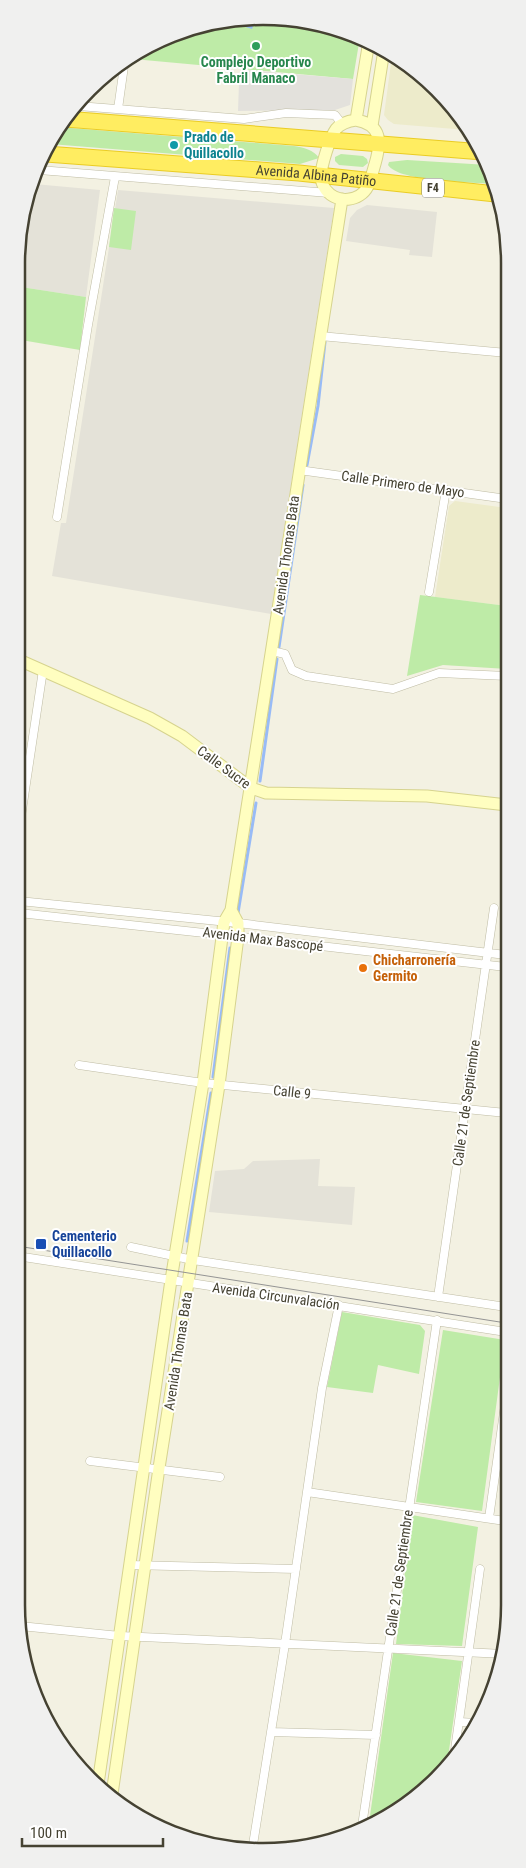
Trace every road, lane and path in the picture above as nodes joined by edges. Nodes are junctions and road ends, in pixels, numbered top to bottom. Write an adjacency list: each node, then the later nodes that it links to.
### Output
1 (368, 50): 7 (main road)
2 (383, 58): 9 (main road)
3 (123, 70): 5 (street)
4 (84, 106): 5 (street)
5 (118, 109): 8 (street)
6 (73, 120): 10 (highway)
7 (356, 120): 8 (main road); 9 (main road)
8 (342, 124): 10 (main road)
9 (372, 126): 11 (main road)
10 (331, 140): 11 (highway); 15 (main road)
11 (380, 144): 12 (highway); 17 (main road)
12 (473, 151)
13 (52, 154): 15 (highway, Avenida Albina Patiño / F4)
14 (44, 170): 16 (street)
15 (321, 176): 17 (highway, Avenida Albina Patiño / F4); 18 (main road)
16 (114, 177): 18 (street); 26 (street)
17 (369, 181): 19 (highway, Avenida Albina Patiño / F4); 20 (main road)
18 (329, 193): 20 (main road)
19 (490, 193)
20 (342, 199): 21 (main road, Avenida Thomas Bata)
21 (320, 336): 22 (street); 23 (main road, Avenida Thomas Bata)
22 (501, 352)
23 (299, 470): 24 (street, Calle Primero de Mayo); 28 (main road, Avenida Thomas Bata)
24 (446, 490): 25 (street, Calle Primero de Mayo); 27 (street)
25 (501, 498)
26 (57, 516)
27 (428, 592)
28 (272, 652): 31 (street); 33 (main road, Avenida Thomas Bata)
29 (25, 662): 30 (main road, Calle Sucre)
30 (44, 670): 32 (street); 33 (main road, Calle Sucre)
31 (501, 676)
32 (25, 782)
33 (251, 788): 34 (main road, Calle Sucre); 37 (main road, Avenida Thomas Bata)
34 (501, 803)
35 (25, 903): 39 (street, Avenida Max Bascopé)
36 (494, 908): 43 (street, Calle 21 de Septiembre)
37 (231, 910): 39 (main road, Avenida Thomas Bata); 40 (main road, Avenida Thomas Bata)
38 (25, 914): 41 (street, Avenida Max Bascopé)
39 (224, 922): 40 (street, Avenida Max Bascopé); 41 (main road, Avenida Thomas Bata)
40 (238, 923): 42 (main road, Avenida Thomas Bata); 43 (street, Avenida Max Bascopé)
41 (223, 935): 42 (street, Avenida Max Bascopé); 48 (main road, Avenida Thomas Bata)
42 (238, 937): 45 (street, Avenida Max Bascopé); 49 (main road, Avenida Thomas Bata)
43 (487, 953): 44 (street, Avenida Max Bascopé); 45 (street, Calle 21 de Septiembre)
44 (501, 954)
45 (485, 965): 46 (street, Avenida Max Bascopé); 50 (street, Calle 21 de Septiembre)
46 (501, 967)
47 (80, 1066): 48 (street, Calle 9)
48 (203, 1083): 49 (street, Calle 9); 53 (main road, Avenida Thomas Bata)
49 (219, 1085): 50 (street, Calle 9); 55 (main road, Avenida Thomas Bata)
50 (465, 1109): 51 (street, Calle 9); 58 (street, Calle 21 de Septiembre)
51 (501, 1113)
52 (131, 1247): 53 (street, Avenida Circunvalación)
53 (175, 1256): 55 (street, Avenida Circunvalación); 56 (main road, Avenida Thomas Bata)
54 (25, 1257): 56 (street, Avenida Circunvalación)
55 (192, 1260): 57 (main road, Avenida Thomas Bata); 58 (street, Avenida Circunvalación)
56 (171, 1280): 57 (street, Avenida Circunvalación); 65 (main road, Avenida Thomas Bata)
57 (188, 1283): 59 (street, Avenida Circunvalación); 66 (main road, Avenida Thomas Bata)
58 (438, 1297): 60 (street, Avenida Circunvalación)
59 (339, 1305): 61 (street, Avenida Circunvalación); 68 (street)
60 (501, 1307)
61 (437, 1320): 62 (street, Avenida Circunvalación); 69 (street, Calle 21 de Septiembre)
62 (501, 1331)
63 (501, 1433): 70 (street)
64 (90, 1461): 65 (street)
65 (144, 1466): 66 (street); 72 (main road, Avenida Thomas Bata)
66 (159, 1468): 67 (street); 73 (main road, Avenida Thomas Bata)
67 (220, 1477)
68 (307, 1492): 69 (street); 74 (street)
69 (408, 1508): 70 (street); 80 (street, Calle 21 de Septiembre)
70 (489, 1518): 71 (street)
71 (501, 1520)
72 (129, 1564): 73 (street); 77 (main road, Avenida Thomas Bata)
73 (145, 1565): 74 (street); 78 (main road, Avenida Thomas Bata)
74 (296, 1569): 79 (street)
75 (480, 1569): 81 (street)
76 (26, 1627): 77 (street)
77 (120, 1636): 78 (street); 88 (main road, Avenida Thomas Bata)
78 (135, 1637): 79 (street); 89 (main road, Avenida Thomas Bata)
79 (285, 1644): 80 (street); 85 (street)
80 (388, 1648): 81 (street); 86 (street, Calle 21 de Septiembre)
81 (470, 1652): 82 (street); 83 (street)
82 (496, 1654)
83 (460, 1722): 84 (street); 87 (street)
84 (470, 1723)
85 (271, 1732): 86 (street); 91 (street)
86 (376, 1735): 90 (street, Calle 21 de Septiembre)
87 (456, 1744)
88 (99, 1777)
89 (113, 1790)
90 (363, 1821)
91 (253, 1842)

